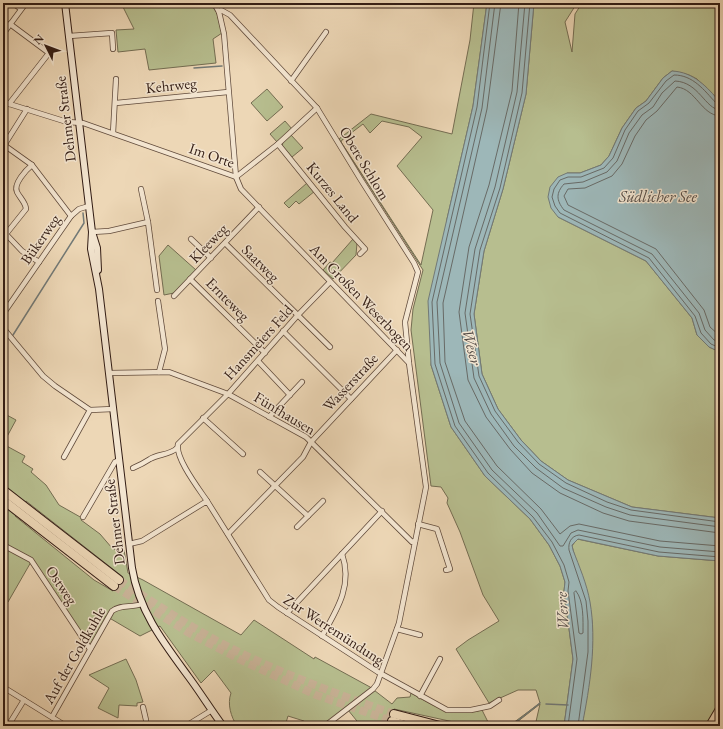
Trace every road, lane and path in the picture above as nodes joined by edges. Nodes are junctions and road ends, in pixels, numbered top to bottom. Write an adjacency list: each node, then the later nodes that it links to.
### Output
1 (13, 3): 5 (street)
2 (26, 3): 5 (street)
3 (65, 3): 10 (street, Dehmer Straße)
4 (214, 3): 6 (street, Am Großen Weserbogen)
5 (21, 9): 7 (street)
6 (219, 12): 13 (street, Obere Schlom); 14 (street, Am Großen Weserbogen)
7 (10, 24): 9 (street); 17 (street)
8 (326, 32): 13 (street)
9 (3, 34)
10 (69, 36): 11 (street); 20 (street, Dehmer Straße)
11 (113, 49)
12 (116, 79): 16 (street)
13 (291, 81): 18 (street, Obere Schlom)
14 (228, 92): 16 (street, Kehrweg); 25 (street, Am Großen Weserbogen)
15 (3, 102): 17 (street, Im Orte)
16 (116, 103): 21 (street)
17 (10, 104): 19 (street, Im Orte)
18 (318, 108): 22 (street, Im Orte); 51 (street, Obere Schlom)
19 (27, 109): 20 (street, Im Orte); 23 (street)
20 (79, 123): 21 (street, Im Orte); 27 (street, Dehmer Straße)
21 (113, 133): 25 (street, Im Orte)
22 (278, 144): 25 (street, Im Orte); 35 (street, Kurzes Land)
23 (3, 146): 24 (street)
24 (32, 165): 29 (street); 32 (street)
25 (236, 177): 28 (street, Am Großen Weserbogen)
26 (141, 189): 30 (street)
27 (89, 206): 29 (street, Bükerweg); 31 (street, Dehmer Straße)
28 (259, 207): 34 (street, Kleeweg); 39 (street, Am Großen Weserbogen)
29 (71, 216): 37 (street, Bükerweg)
30 (148, 222): 31 (street); 40 (street)
31 (92, 232): 53 (street, Dehmer Straße)
32 (4, 233): 37 (street)
33 (191, 240): 36 (street)
34 (226, 244): 36 (street, Kleeweg); 44 (street, Saatweg)
35 (360, 254)
36 (211, 258): 38 (street, Kleeweg)
37 (39, 262): 43 (street, Bükerweg)
38 (190, 279): 41 (street, Kleeweg); 49 (street, Ernteweg)
39 (330, 282): 44 (street, Hansmeiers Feld); 48 (street, Am Großen Weserbogen)
40 (157, 290)
41 (174, 296)
42 (158, 301): 52 (street)
43 (3, 314)
44 (297, 316): 46 (street, Hansmeiers Feld); 47 (street, Saatweg)
45 (3, 328): 59 (street)
46 (284, 331): 49 (street, Hansmeiers Feld); 57 (street)
47 (330, 347)
48 (397, 350): 51 (street, Am Großen Weserbogen); 57 (street, Wasserstraße)
49 (265, 353): 50 (street, Hansmeiers Feld)
50 (258, 361): 55 (street, Hansmeiers Feld); 56 (street)
51 (409, 363): 77 (street, Am Großen Weserbogen)
52 (159, 372): 53 (street, Fünfhausen); 55 (street, Fünfhausen)
53 (109, 373): 58 (street, Dehmer Straße)
54 (302, 382): 56 (street)
55 (228, 394): 60 (street, Fünfhausen); 61 (street, Hansmeiers Feld)
56 (290, 395): 60 (street)
57 (350, 399): 62 (street, Wasserstraße)
58 (113, 409): 59 (street); 66 (street, Dehmer Straße)
59 (90, 410): 65 (street)
60 (270, 417): 62 (street, Fünfhausen)
61 (204, 418): 63 (street, Hansmeiers Feld); 64 (street)
62 (311, 442): 69 (street, Wasserstraße); 74 (street, Fünfhausen)
63 (177, 448): 67 (street); 73 (street)
64 (243, 454)
65 (64, 457)
66 (119, 460): 76 (street); 81 (street, Dehmer Straße)
67 (133, 468)
68 (260, 472): 69 (street)
69 (275, 486): 75 (street); 79 (street, Wasserstraße)
70 (3, 490): 71 (highway)
71 (3, 500)
72 (323, 501): 75 (street)
73 (207, 502): 79 (street, Zur Werremündung); 81 (street)
74 (382, 511): 80 (street, Fünfhausen); 83 (street)
75 (308, 516): 78 (street)
76 (83, 517)
77 (418, 524): 80 (street, Am Großen Weserbogen); 84 (street)
78 (297, 528)
79 (228, 534): 86 (street, Zur Werremündung)
80 (414, 542): 87 (street, Am Großen Weserbogen)
81 (129, 544): 85 (street, Dehmer Straße)
82 (3, 545): 90 (street, Ostweg)
83 (342, 554): 86 (street); 89 (street)
84 (446, 570)
85 (142, 604): 90 (street, Auf der Goldkuhle); 99 (street, Dehmer Straße)
86 (287, 613): 89 (street, Zur Werremündung)
87 (396, 629): 88 (street); 92 (street, Am Großen Weserbogen)
88 (420, 635)
89 (322, 636): 92 (street, Zur Werremündung)
90 (90, 649): 100 (street, Auf der Goldkuhle)
91 (440, 659): 94 (street)
92 (381, 674): 94 (street, Zur Werremündung); 106 (street, Am Großen Weserbogen)
93 (3, 687): 95 (street)
94 (420, 696): 96 (street, Zur Werremündung)
95 (24, 700): 100 (street); 101 (street)
96 (499, 700)
97 (143, 707): 103 (street)
98 (720, 709): 109 (highway)
99 (212, 710): 104 (street); 105 (street, Dehmer Straße)
100 (52, 717): 102 (street)
101 (8, 726)
102 (66, 726)
103 (146, 726)
104 (186, 726)
105 (223, 726)
106 (325, 726)
107 (408, 726): 108 (highway)
108 (440, 726)
109 (710, 726)

